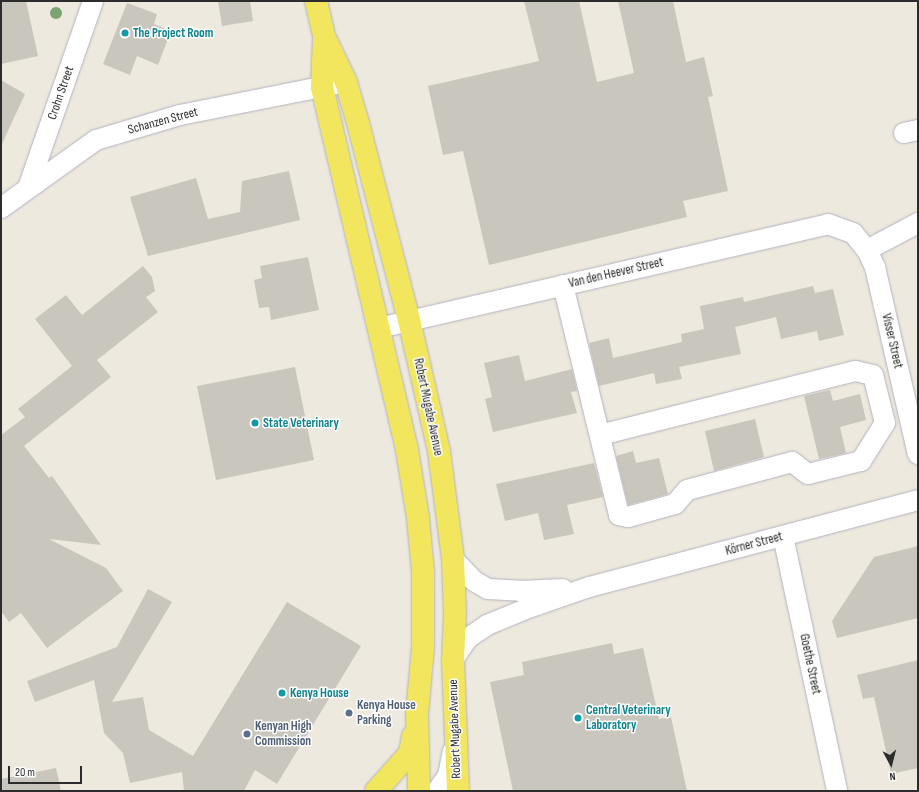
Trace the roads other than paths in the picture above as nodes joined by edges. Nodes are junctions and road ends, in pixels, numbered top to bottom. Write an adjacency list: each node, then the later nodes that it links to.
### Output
1 (93, 1): 6 (street, Crohn Street)
2 (316, 1): 3 (main road, Robert Mugabe Avenue)
3 (324, 36): 4 (main road, Robert Mugabe Avenue); 5 (main road, Robert Mugabe Avenue)
4 (346, 82): 5 (street, Schanzen Street); 12 (main road, Robert Mugabe Avenue)
5 (322, 87): 6 (street, Schanzen Street); 13 (main road, Robert Mugabe Avenue)
6 (29, 185): 7 (street, Schanzen Street)
7 (1, 208)
8 (918, 223): 10 (street)
9 (853, 233): 10 (street, Visser Street); 11 (street, Van den Heever Street)
10 (867, 250): 15 (street, Visser Street)
11 (563, 285): 12 (street, Van den Heever Street); 14 (street)
12 (409, 320): 13 (street, Van den Heever Street); 18 (main road, Robert Mugabe Avenue)
13 (378, 328): 21 (main road, Robert Mugabe Avenue)
14 (600, 435): 14 (street)
15 (918, 454)
16 (918, 500): 17 (street, Körner Street)
17 (783, 536): 19 (street, Körner Street); 27 (street, Goethe Street)
18 (453, 559): 19 (street, Körner Street); 20 (main road, Robert Mugabe Avenue)
19 (589, 587): 20 (street, Körner Street)
20 (453, 660): 22 (main road, Robert Mugabe Avenue)
21 (417, 714): 23 (main road); 24 (main road, Robert Mugabe Avenue)
22 (455, 745): 25 (street); 26 (main road, Robert Mugabe Avenue)
23 (376, 791)
24 (419, 791)
25 (437, 791)
26 (458, 791)
27 (837, 791)

